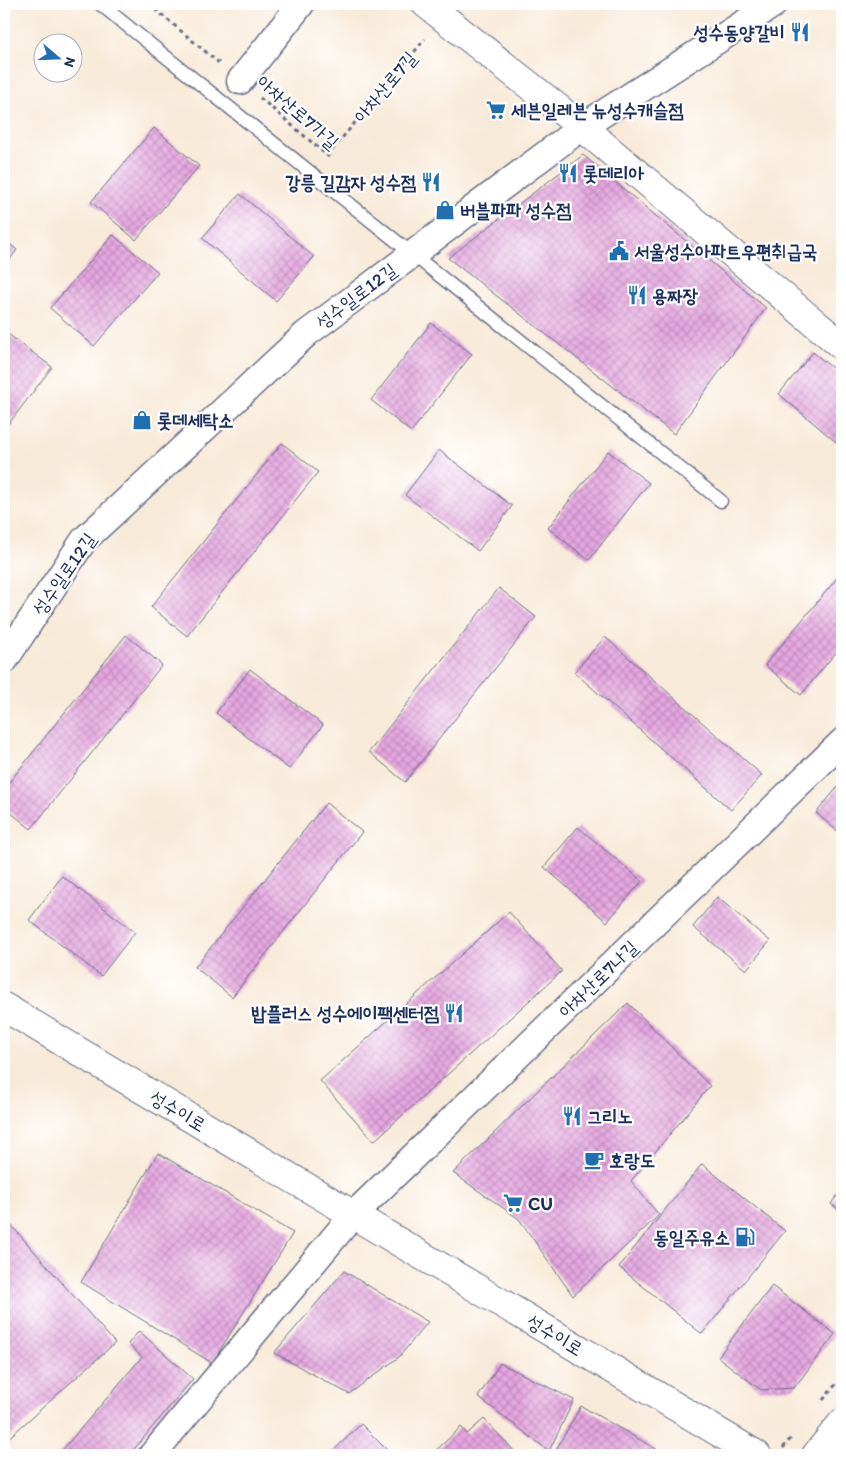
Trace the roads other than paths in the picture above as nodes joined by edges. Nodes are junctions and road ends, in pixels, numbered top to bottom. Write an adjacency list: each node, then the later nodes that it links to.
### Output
1 (100, 4): 7 (lane)
2 (301, 4): 5 (street)
3 (774, 4): 6 (street, 성수일로12길)
4 (435, 11): 6 (street)
5 (240, 81)
6 (582, 127): 7 (street, 성수일로12길); 8 (street)
7 (412, 254): 9 (lane); 10 (street, 성수일로12길)
8 (842, 346)
9 (721, 501)
10 (4, 661)
11 (842, 742): 13 (street, 아차산로7나길)
12 (4, 1007): 13 (street, 성수이로)
13 (353, 1215): 15 (street); 16 (street, 성수이로)
14 (842, 1423): 17 (street)
15 (152, 1455)
16 (758, 1455)
17 (816, 1455)

